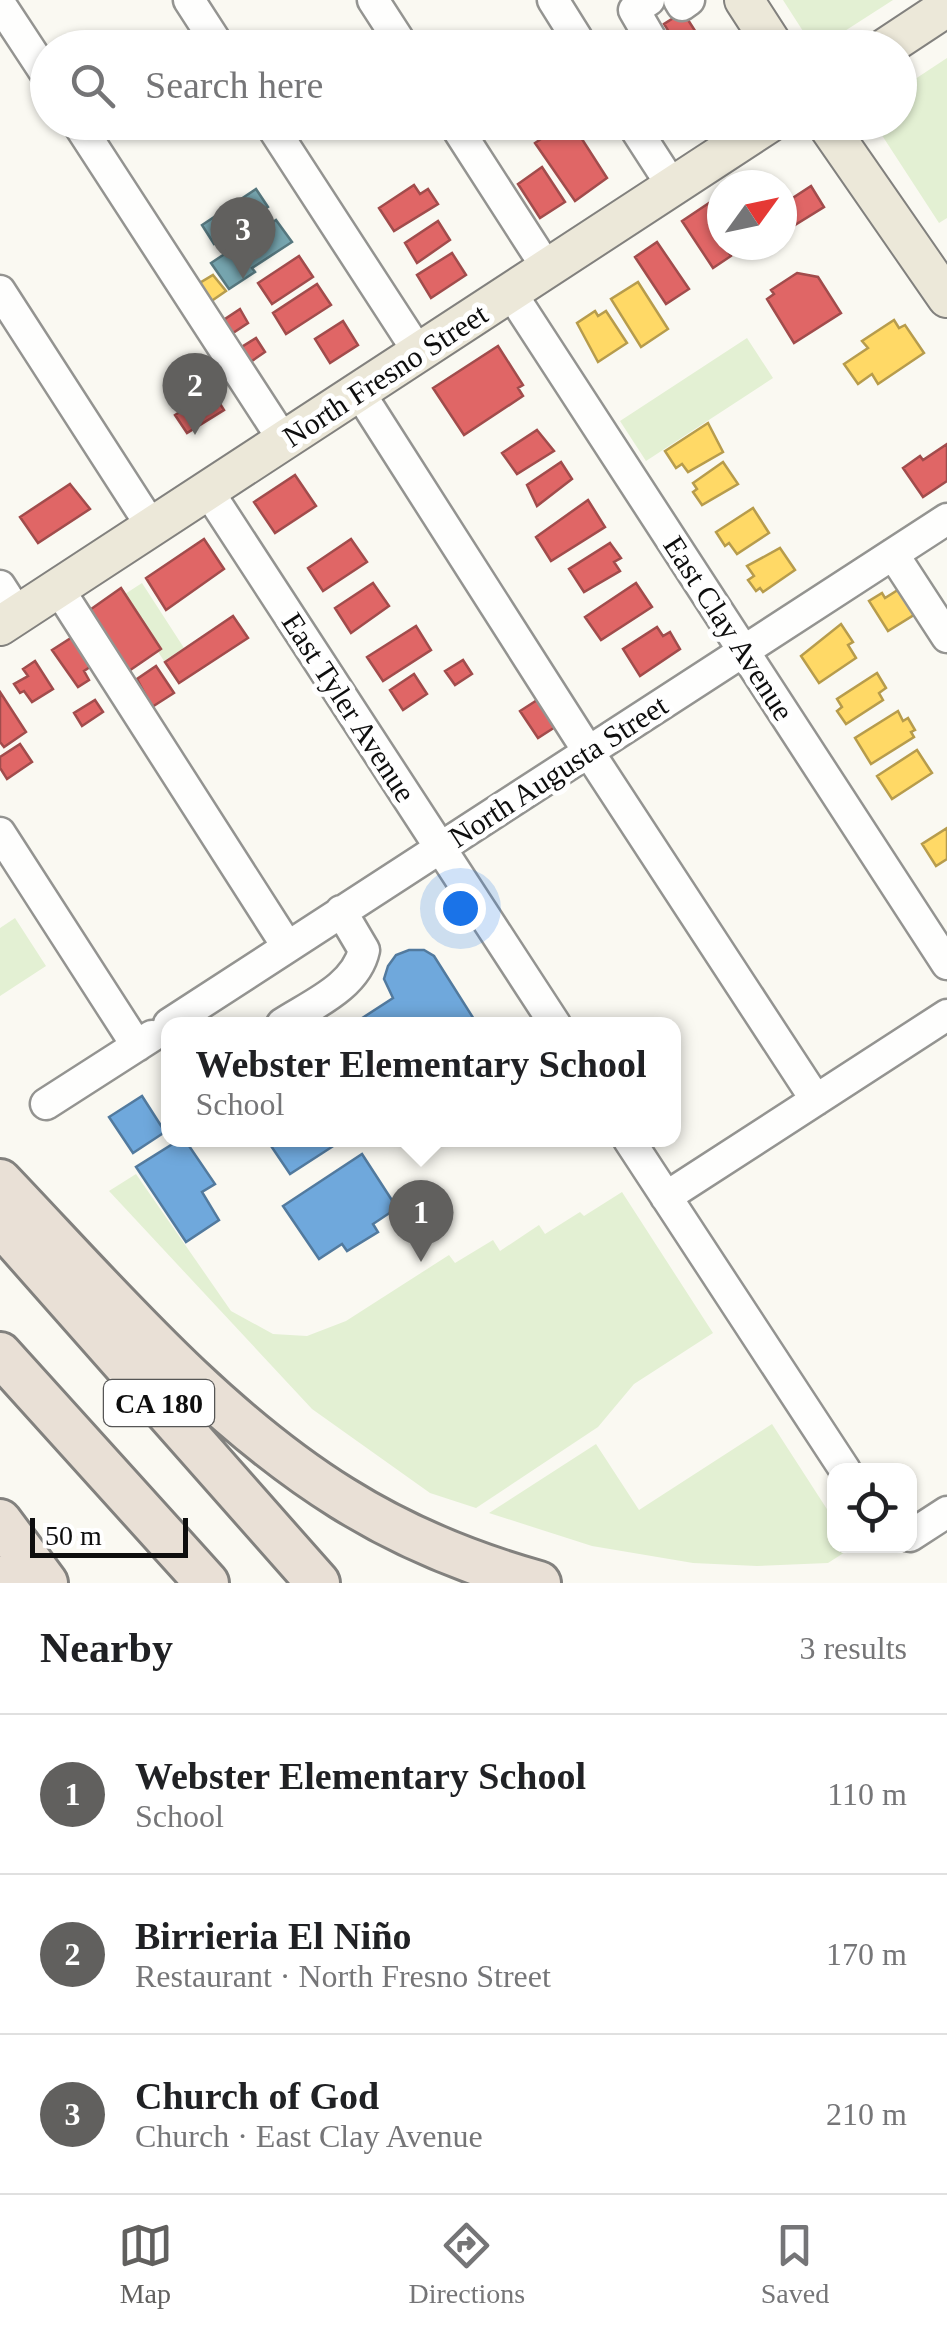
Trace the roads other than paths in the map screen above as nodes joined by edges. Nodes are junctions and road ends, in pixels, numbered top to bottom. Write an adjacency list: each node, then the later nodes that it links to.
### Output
1 (190, 0): 10 (street)
2 (373, 0): 11 (street)
3 (552, 0): 12 (street)
4 (649, 0): 13 (street)
5 (679, 0): 6 (street)
6 (689, 0)
7 (744, 0): 14 (main road)
8 (0, 4): 16 (street)
9 (947, 7): 15 (main road)
10 (209, 30)
11 (392, 30)
12 (571, 30)
13 (646, 30)
14 (759, 30)
15 (912, 30)
16 (30, 50)
17 (89, 140): 30 (street)
18 (281, 140): 28 (street)
19 (465, 140): 24 (street)
20 (643, 140): 23 (street)
21 (743, 140): 23 (main road, North Fresno Street)
22 (837, 140): 27 (main road)
23 (672, 187): 24 (main road, North Fresno Street)
24 (548, 268): 26 (main road, North Fresno Street)
25 (0, 292): 33 (street)
26 (510, 293): 28 (main road, North Fresno Street); 38 (street, East Clay Avenue)
27 (947, 298)
28 (419, 353): 29 (main road, North Fresno Street)
29 (359, 392): 30 (main road, North Fresno Street); 39 (street)
30 (284, 441): 31 (main road, North Fresno Street)
31 (208, 490): 33 (main road, North Fresno Street); 41 (street, East Tyler Avenue)
32 (947, 519): 34 (street, North Augusta Street)
33 (152, 527): 35 (main road, North Fresno Street)
34 (894, 554): 37 (street); 38 (street, North Augusta Street)
35 (58, 588): 36 (main road, North Fresno Street); 43 (street)
36 (6, 609)
37 (947, 637)
38 (744, 651): 39 (street, North Augusta Street); 44 (street, East Clay Avenue)
39 (588, 751): 41 (street, North Augusta Street); 50 (street)
40 (0, 833): 49 (street)
41 (440, 848): 42 (street, North Augusta Street); 48 (street, East Tyler Avenue)
42 (342, 911): 43 (street, North Augusta Street); 47 (street)
43 (287, 946): 46 (street, North Augusta Street)
44 (947, 964)
45 (947, 1015): 50 (street)
46 (186, 1017)
47 (292, 1017)
48 (550, 1017)
49 (160, 1035): 51 (street, North Augusta Street)
50 (816, 1100): 54 (street)
51 (46, 1104)
52 (634, 1147): 54 (street)
53 (0, 1181): 64 (highway)
54 (666, 1196): 57 (street)
55 (0, 1223): 63 (highway, CA 180)
56 (0, 1354): 62 (highway, CA 180)
57 (840, 1463)
58 (947, 1512): 60 (street)
59 (0, 1520): 61 (highway)
60 (917, 1531)
61 (46, 1583)
62 (207, 1583)
63 (318, 1583)
64 (539, 1583)

